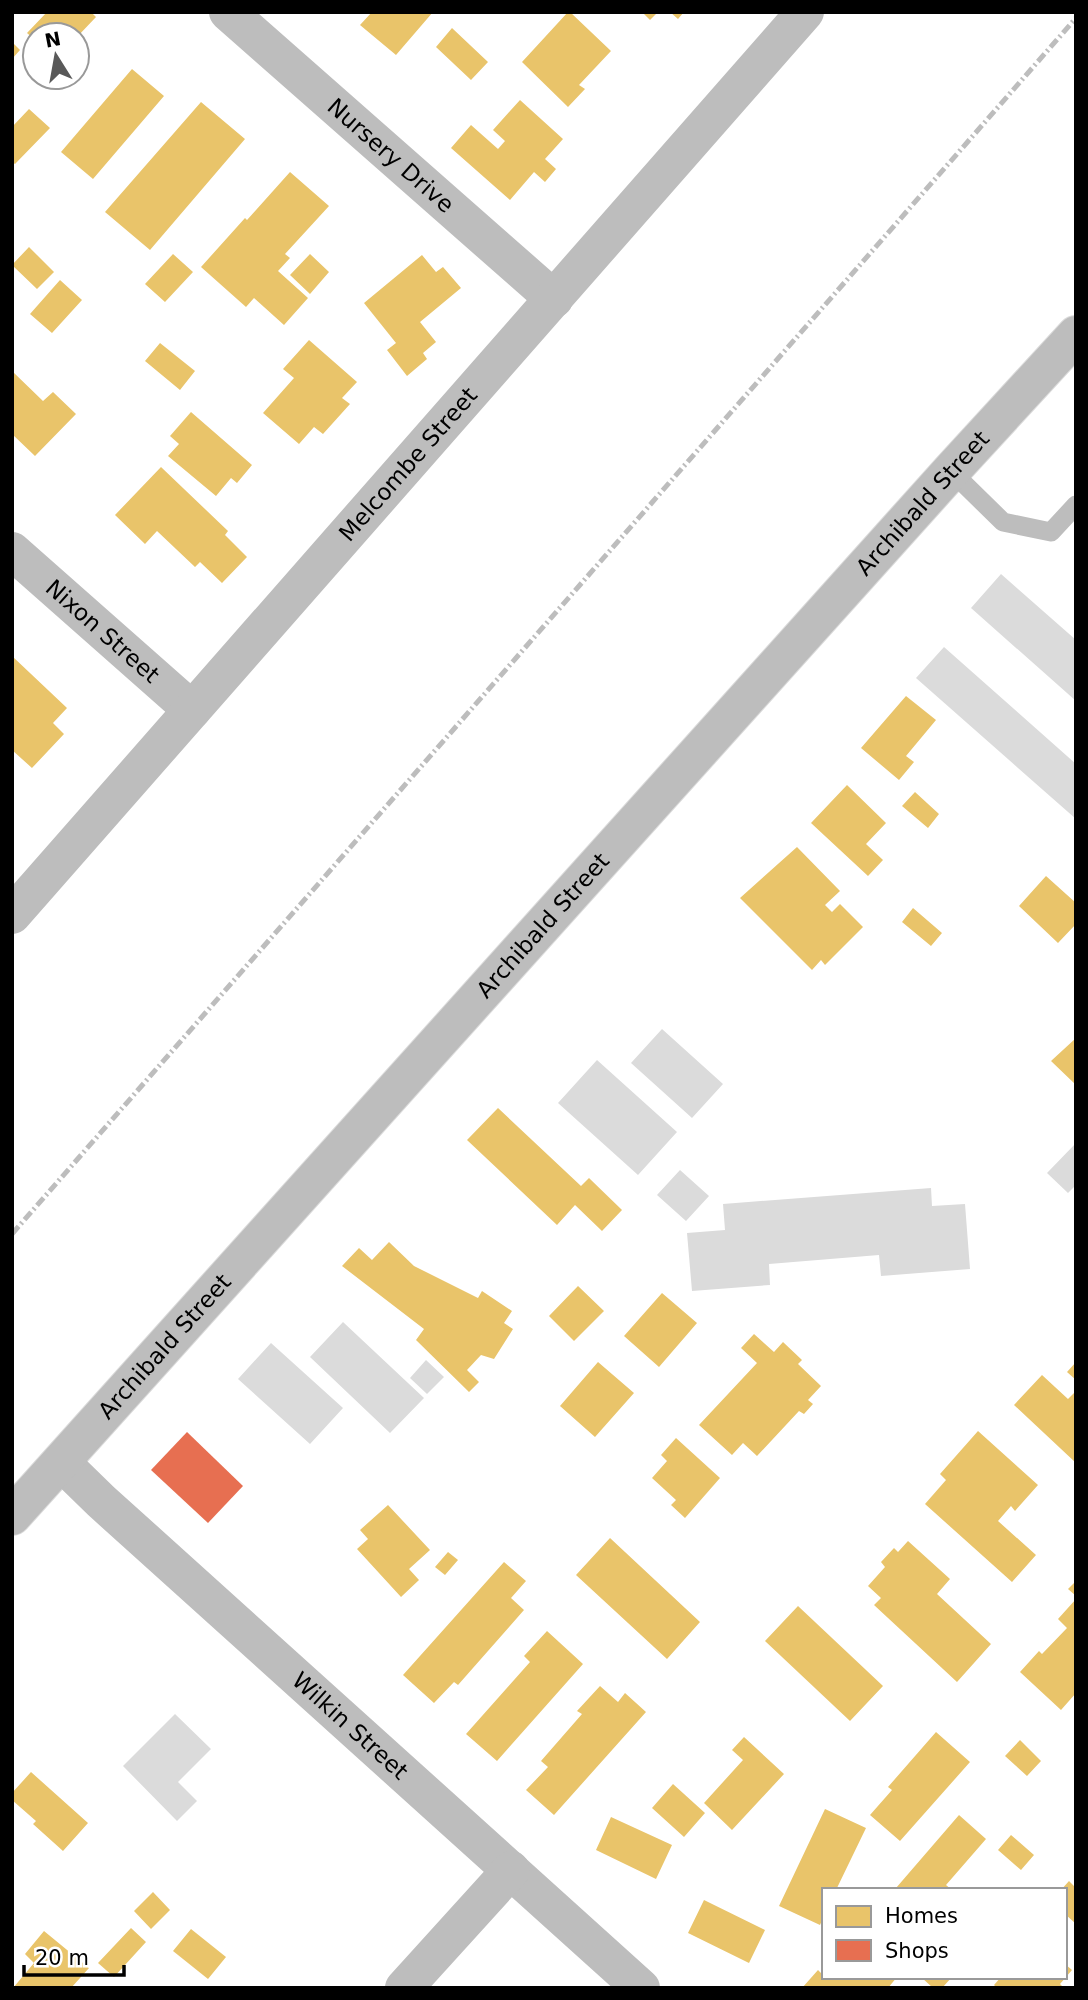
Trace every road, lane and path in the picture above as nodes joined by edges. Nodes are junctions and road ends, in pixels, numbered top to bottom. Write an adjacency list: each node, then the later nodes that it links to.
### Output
1 (228, 12): 3 (main road, Nursery Drive)
2 (805, 12): 3 (main road, Melcombe Street)
3 (554, 299): 8 (main road, Melcombe Street)
4 (1076, 335): 5 (main road, Archibald Street)
5 (951, 471): 6 (lane); 10 (main road, Archibald Street)
6 (1076, 505)
7 (12, 551): 8 (main road, Nixon Street)
8 (192, 710): 9 (main road, Melcombe Street)
9 (12, 915)
10 (62, 1463): 11 (main road, Archibald Street); 12 (main road, Wilkin Street)
11 (12, 1516)
12 (511, 1870): 13 (main road); 14 (main road, Wilkin Street)
13 (404, 1988)
14 (641, 1988)

